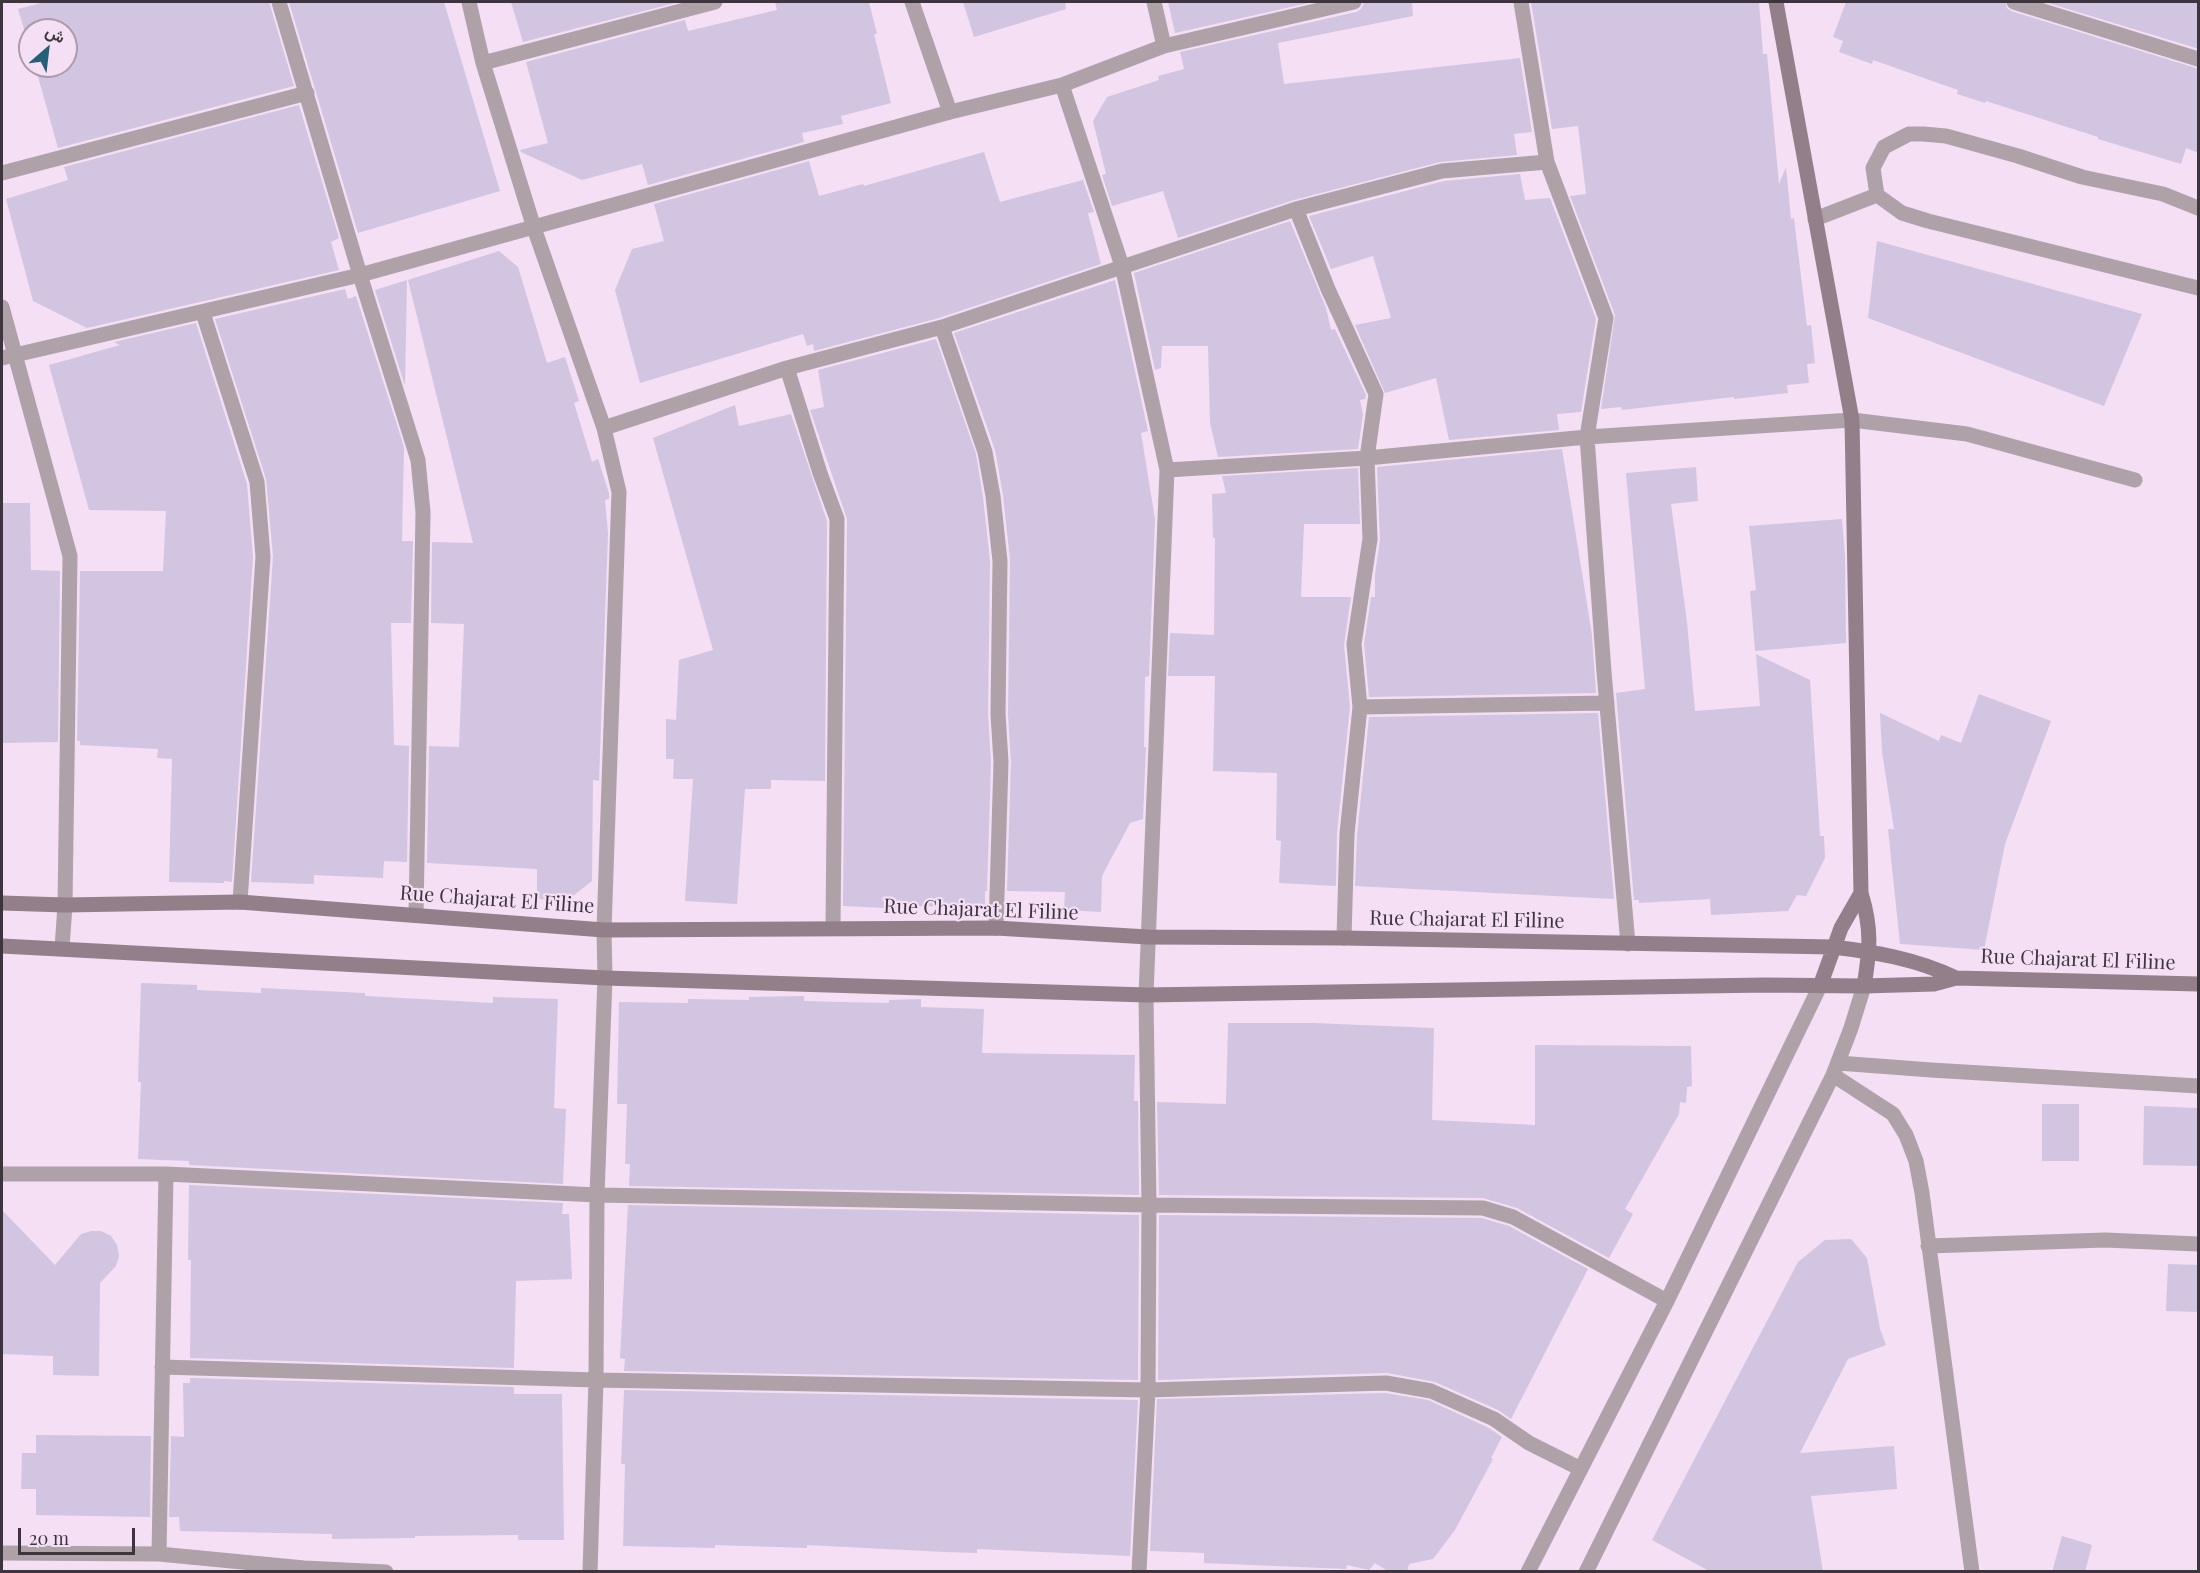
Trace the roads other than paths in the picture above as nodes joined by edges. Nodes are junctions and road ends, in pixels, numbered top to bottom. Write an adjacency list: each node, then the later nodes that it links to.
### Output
1 (279, 2): 14 (street)
2 (469, 2): 12 (street)
3 (715, 2): 12 (street)
4 (912, 2): 15 (street)
5 (1154, 2): 10 (street)
6 (1354, 2): 10 (street)
7 (1521, 2): 16 (street)
8 (1776, 2): 21 (street)
9 (2014, 2): 11 (street)
10 (1164, 46): 13 (street)
11 (2199, 59)
12 (483, 63): 22 (street)
13 (1062, 85): 15 (street); 23 (street)
14 (307, 93): 17 (street); 24 (street)
15 (950, 112): 22 (street)
16 (1547, 162): 20 (street); 33 (street)
17 (2, 173)
18 (1877, 195): 19 (street); 21 (street); 25 (street)
19 (2199, 208)
20 (1296, 209): 23 (street); 34 (street)
21 (1815, 219): 31 (street)
22 (534, 228): 24 (street); 32 (street)
23 (1122, 266): 28 (street); 35 (street)
24 (360, 275): 27 (street); 43 (street)
25 (2199, 288)
26 (2, 307): 29 (street)
27 (203, 312): 29 (street); 40 (street)
28 (942, 327): 30 (street); 45 (street)
29 (8, 356): 42 (street)
30 (787, 368): 32 (street); 44 (street)
31 (1852, 420): 33 (street); 36 (street); 39 (street)
32 (604, 428): 46 (street)
33 (1587, 437): 34 (street); 37 (street)
34 (1367, 458): 35 (street); 38 (street)
35 (1167, 470): 47 (street)
36 (2135, 480)
37 (1607, 703): 38 (street); 49 (street)
38 (1360, 707): 48 (street)
39 (1861, 893): 51 (street); 53 (street)
40 (240, 902): 42 (street, Rue Chajarat El Filine); 43 (street, Rue Chajarat El Filine)
41 (2, 903): 42 (street, Rue Chajarat El Filine)
42 (65, 905): 52 (street)
43 (416, 915): 46 (street, Rue Chajarat El Filine)
44 (832, 927): 45 (street, Rue Chajarat El Filine); 46 (street, Rue Chajarat El Filine)
45 (996, 928): 47 (street, Rue Chajarat El Filine)
46 (604, 930): 54 (street)
47 (1148, 937): 48 (street, Rue Chajarat El Filine); 59 (street)
48 (1344, 938): 49 (street, Rue Chajarat El Filine)
49 (1629, 944): 51 (street, Rue Chajarat El Filine)
50 (2, 946): 52 (street, Rue Chajarat El Filine)
51 (1833, 947): 53 (street, Rue Chajarat El Filine); 58 (street)
52 (62, 948): 54 (street, Rue Chajarat El Filine)
53 (1870, 951): 55 (street, Rue Chajarat El Filine); 57 (street)
54 (605, 978): 59 (street, Rue Chajarat El Filine); 64 (street)
55 (1956, 978): 56 (street, Rue Chajarat El Filine); 57 (street, Rue Chajarat El Filine)
56 (2199, 984)
57 (1864, 986): 58 (street, Rue Chajarat El Filine); 60 (street)
58 (1820, 987): 59 (street, Rue Chajarat El Filine); 68 (street)
59 (1146, 995): 65 (street)
60 (1836, 1069): 61 (street); 67 (street); 80 (street)
61 (2199, 1086)
62 (2, 1174): 63 (street)
63 (166, 1174): 64 (street); 69 (street)
64 (597, 1195): 65 (street); 70 (street)
65 (1149, 1205): 68 (street); 71 (street)
66 (2199, 1245): 67 (street)
67 (1928, 1246): 81 (street)
68 (1668, 1300): 72 (street)
69 (162, 1367): 70 (street); 74 (street)
70 (596, 1380): 71 (street); 77 (street)
71 (1148, 1390): 72 (street); 78 (street)
72 (1581, 1468): 79 (street)
73 (2, 1553): 74 (street)
74 (159, 1554): 75 (street)
75 (304, 1570): 76 (street)
76 (386, 1572)
77 (590, 1572)
78 (1139, 1572)
79 (1528, 1572)
80 (1586, 1572)
81 (1972, 1572)

